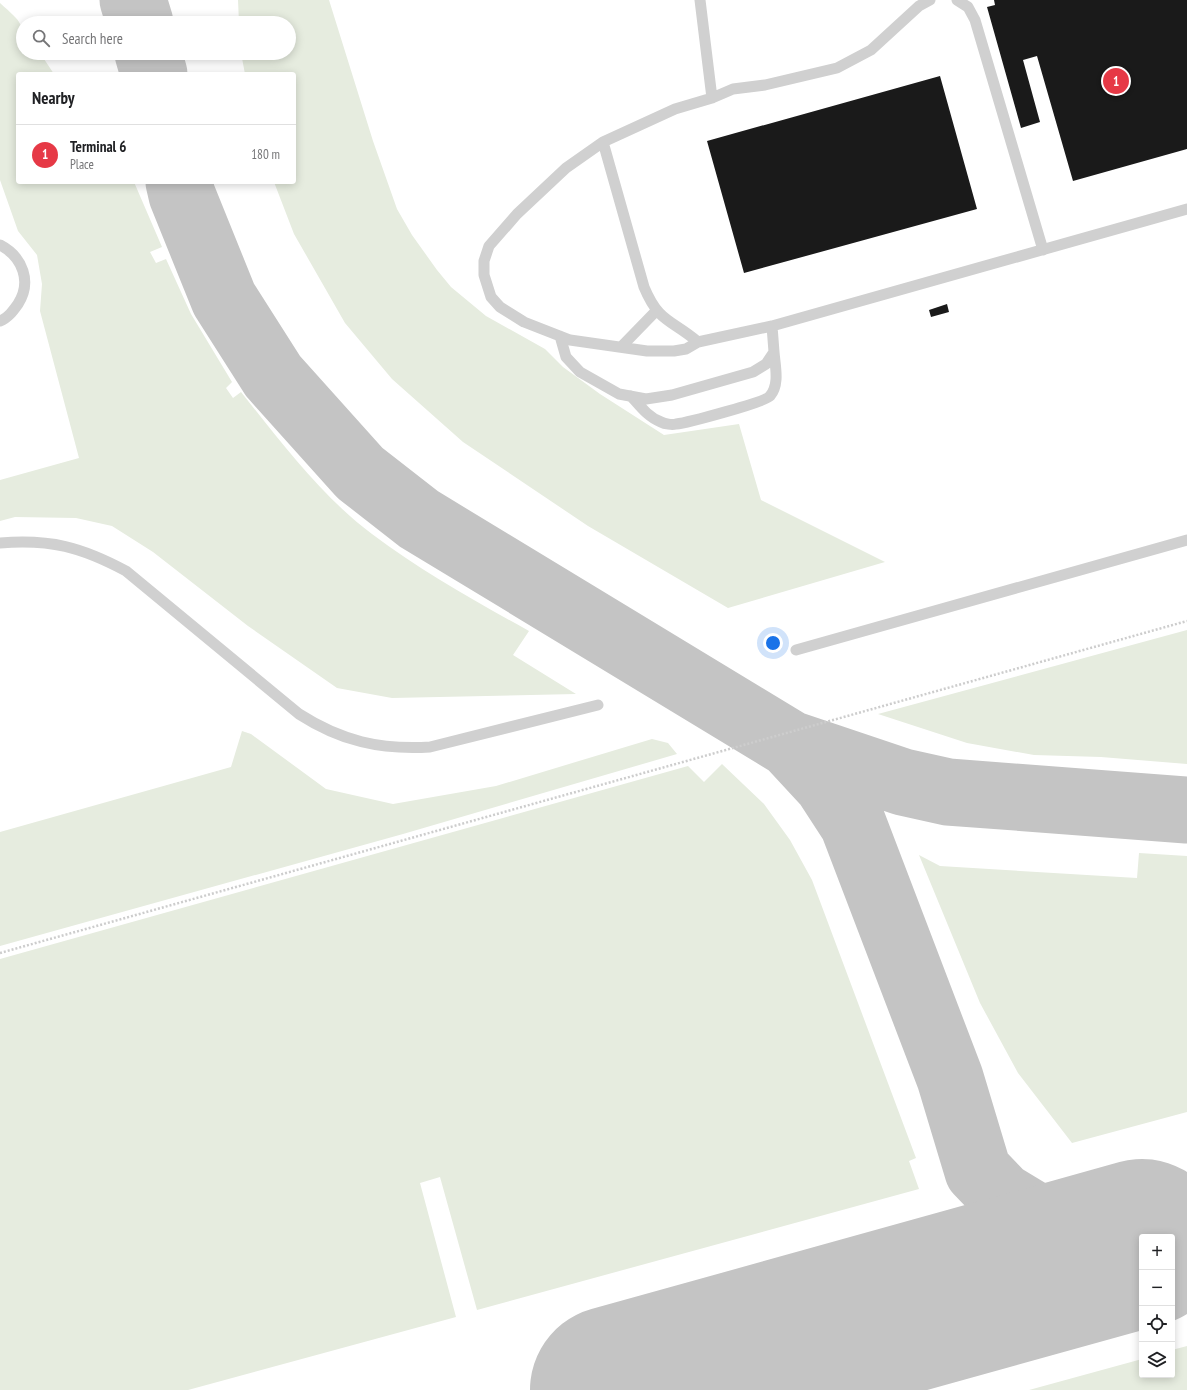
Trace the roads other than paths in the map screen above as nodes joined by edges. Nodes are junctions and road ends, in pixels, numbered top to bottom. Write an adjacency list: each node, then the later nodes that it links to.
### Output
1 (700, 0): 4 (lane)
2 (930, 0): 4 (lane)
3 (957, 0): 8 (lane)
4 (712, 98): 5 (lane)
5 (603, 142): 9 (lane); 12 (lane)
6 (1187, 209): 8 (lane)
7 (0, 245): 10 (lane)
8 (1043, 250): 11 (lane)
9 (656, 311): 13 (lane); 14 (lane)
10 (0, 321)
11 (772, 326): 13 (lane); 15 (lane)
12 (560, 336): 14 (lane); 16 (lane)
13 (698, 342): 14 (lane)
14 (622, 346)
15 (774, 352): 16 (lane); 16 (lane)
16 (631, 396)
17 (1187, 540): 19 (lane)
18 (0, 543): 20 (lane)
19 (796, 650)
20 (598, 705)

